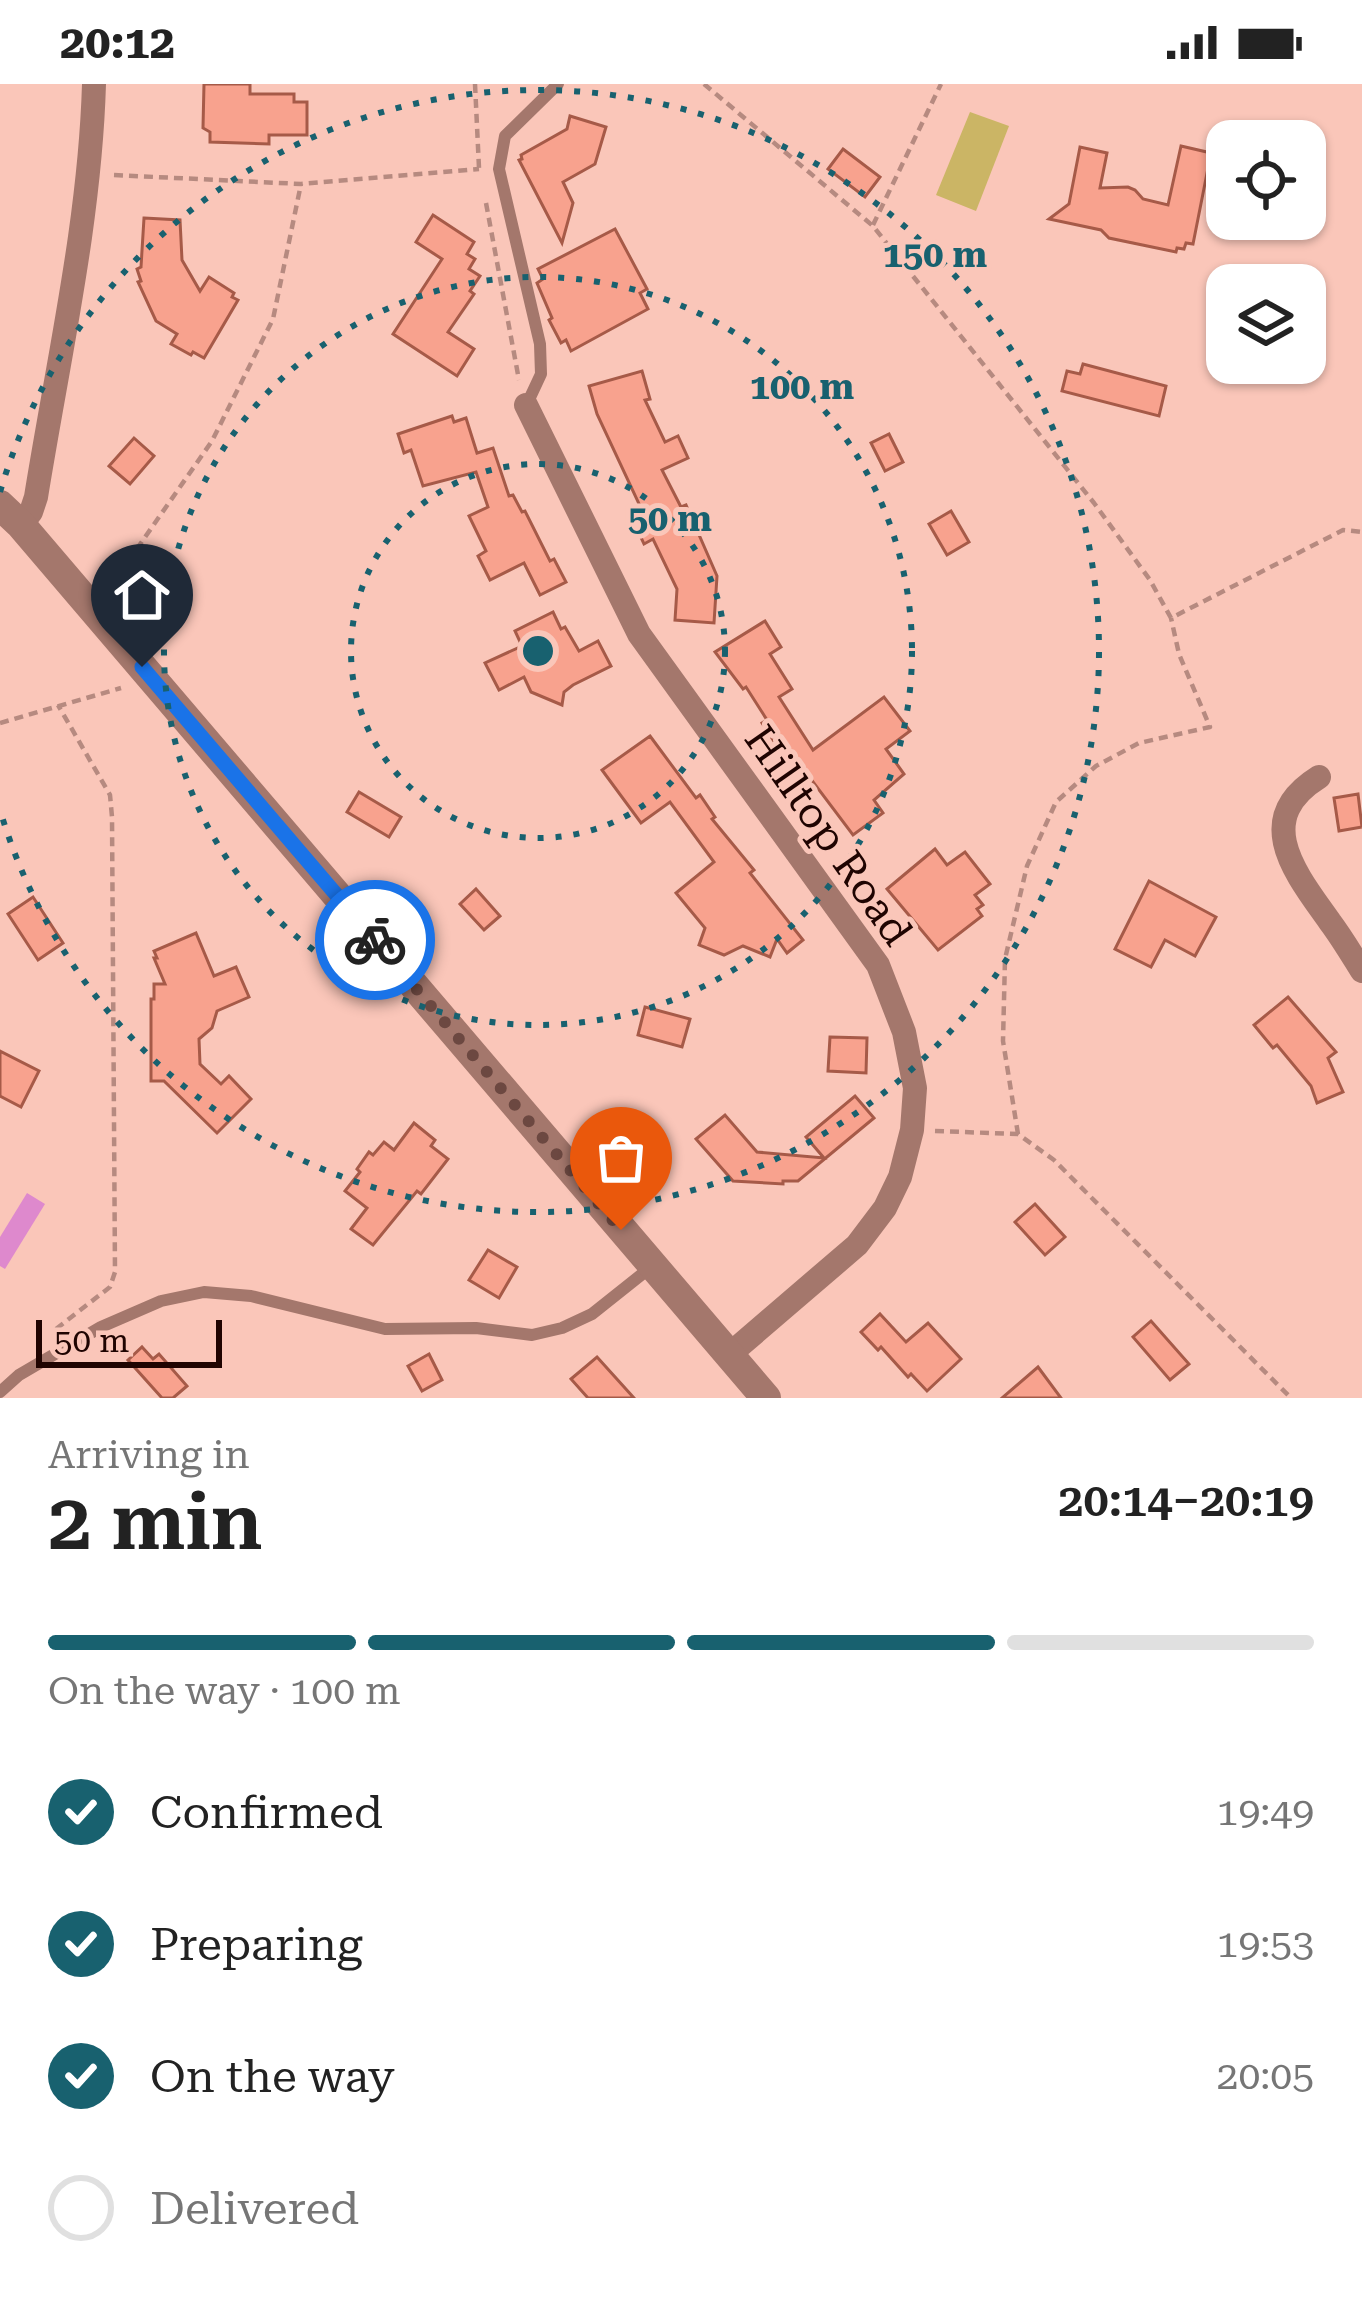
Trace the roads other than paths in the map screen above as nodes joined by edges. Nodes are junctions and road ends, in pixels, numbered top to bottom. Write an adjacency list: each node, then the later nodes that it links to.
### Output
1 (94, 84): 4 (street)
2 (558, 84): 3 (lane)
3 (526, 405): 8 (street, Hilltop Road)
4 (11, 515): 7 (street)
5 (1319, 777): 6 (street)
6 (1362, 971)
7 (652, 1266): 8 (street); 9 (lane)
8 (730, 1354): 10 (street)
9 (0, 1392)
10 (766, 1398)

